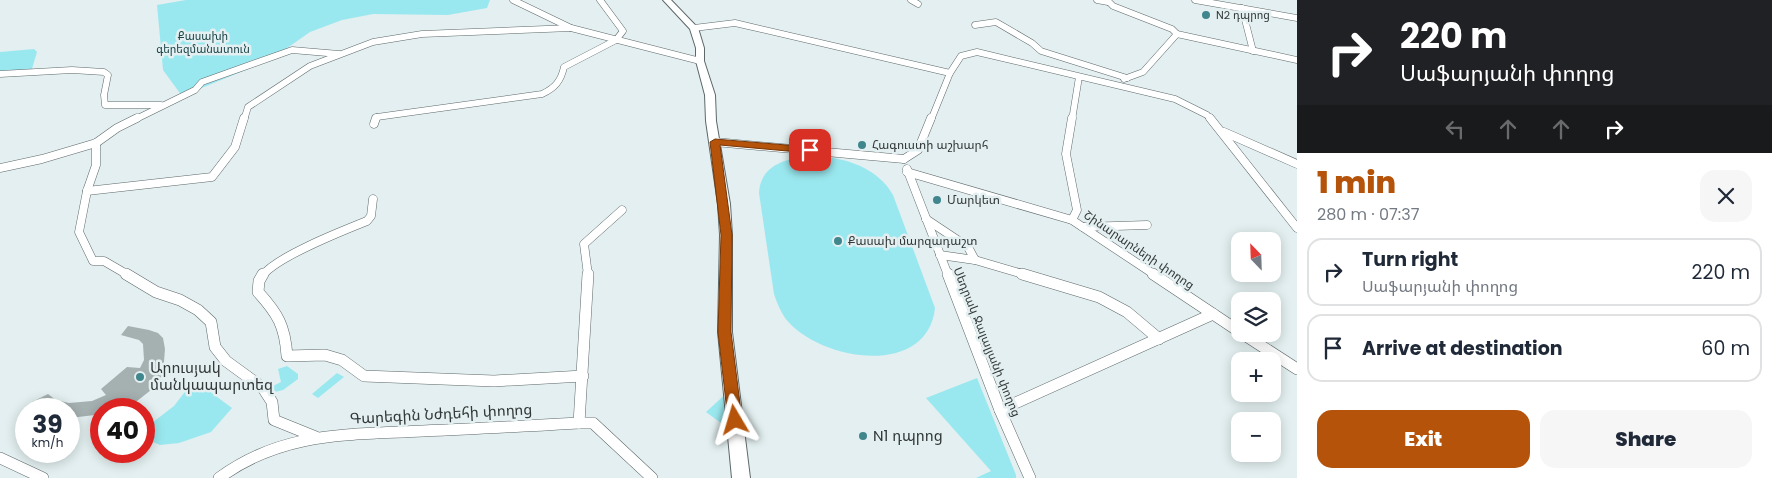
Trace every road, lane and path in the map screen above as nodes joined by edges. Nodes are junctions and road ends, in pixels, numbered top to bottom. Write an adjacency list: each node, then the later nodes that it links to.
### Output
1 (513, 0): 12 (street)
2 (600, 0): 15 (street)
3 (668, 0): 13 (street)
4 (911, 0): 8 (street)
5 (1097, 0): 7 (street)
6 (1194, 0): 9 (street)
7 (1107, 1): 14 (street)
8 (918, 4)
9 (1242, 8): 10 (street); 16 (street)
10 (1297, 18)
11 (975, 26): 24 (street)
12 (571, 28): 15 (street); 17 (street)
13 (694, 28): 20 (street); 21 (street)
14 (1176, 34): 16 (street); 24 (street)
15 (616, 40): 20 (street); 27 (street)
16 (1254, 50): 19 (street)
17 (342, 54): 26 (street); 35 (street)
18 (991, 54): 21 (street); 23 (street)
19 (1297, 60)
20 (700, 61): 29 (street)
21 (950, 73): 31 (street)
22 (0, 74): 26 (street)
23 (1078, 77): 25 (street); 39 (street, Շինարարների փողոց)
24 (1127, 78): 25 (street)
25 (1106, 83): 28 (street)
26 (166, 104): 30 (street)
27 (374, 124)
28 (1222, 131): 32 (street); 42 (street)
29 (715, 142): 31 (street); 58 (street)
30 (96, 143): 33 (street); 35 (street)
31 (904, 159): 34 (street, Սեդրակ Ջալալյանի փողոց)
32 (1297, 164)
33 (0, 168)
34 (907, 172): 38 (street, Սեդրակ Ջալալյանի փողոց); 39 (street)
35 (87, 191): 53 (street)
36 (373, 199): 50 (street)
37 (622, 210): 50 (street)
38 (926, 219): 43 (street, Սեդրակ Ջալալյանի փողոց); 44 (street)
39 (1072, 220): 41 (street, Շինարարների փողոց)
40 (1148, 225): 41 (street)
41 (1083, 227): 45 (street, Շինարարների փողոց)
42 (1297, 228)
43 (940, 255): 44 (street); 51 (street, Սեդրակ Ջալալյանի փողոց)
44 (975, 260): 47 (street)
45 (1213, 314): 46 (street, Շինարարների փողոց); 47 (street)
46 (1231, 326)
47 (1159, 339): 51 (street)
48 (1256, 342): 49 (street, Շինարարների փողոց)
49 (1297, 369)
50 (583, 376): 52 (street)
51 (1000, 410): 59 (street, Սեդրակ Ջալալյանի փողոց)
52 (579, 423): 53 (street, Գարեգին Նժդեհի փողոց); 57 (street, Գարեգին Նժդեհի փողոց)
53 (316, 437): 56 (street, Գարեգին Նժդեհի փողոց)
54 (0, 458): 55 (street)
55 (43, 478)
56 (219, 478)
57 (652, 478)
58 (741, 478)
59 (1030, 478)

